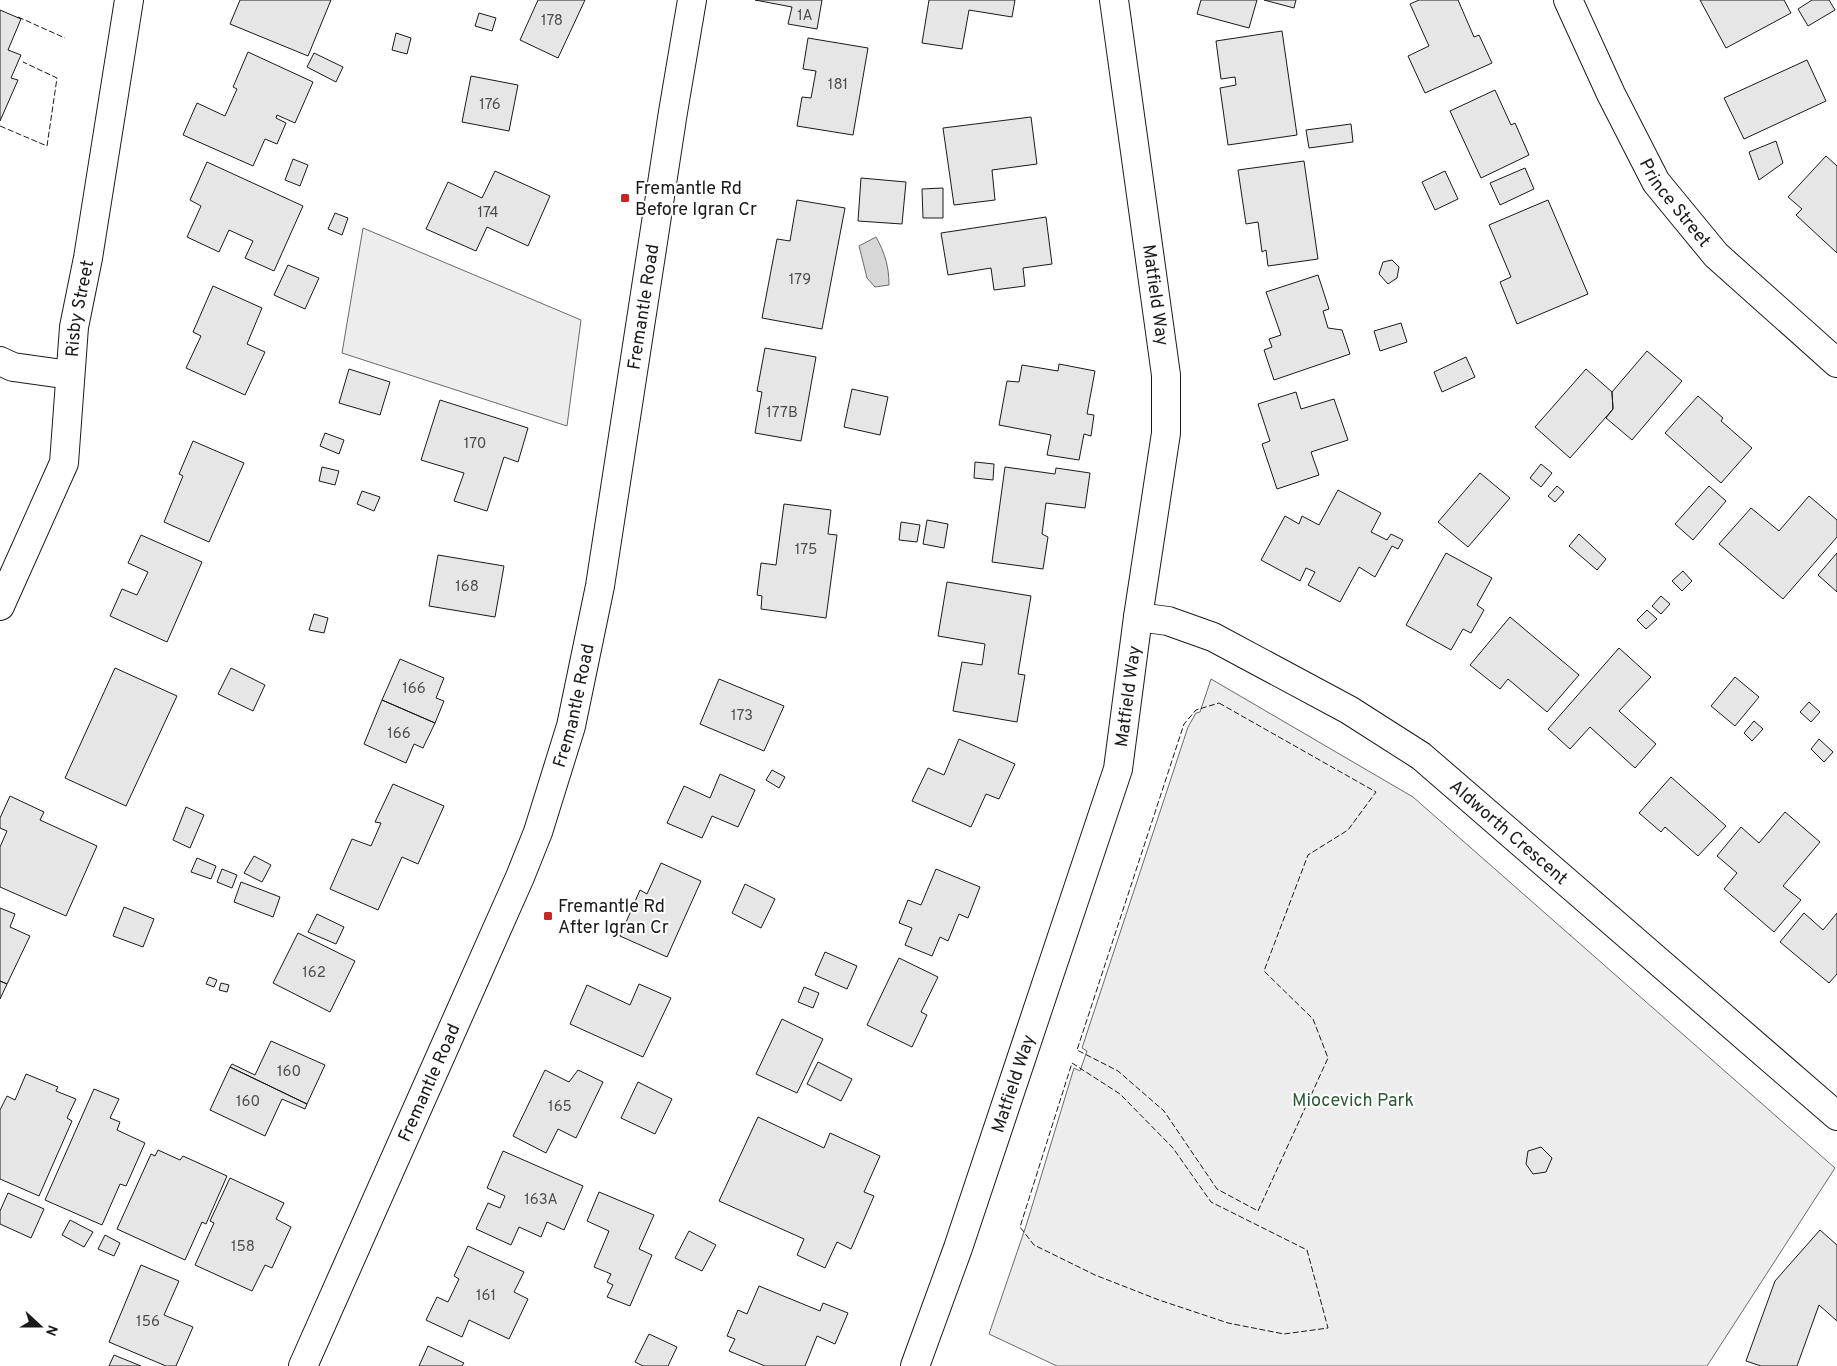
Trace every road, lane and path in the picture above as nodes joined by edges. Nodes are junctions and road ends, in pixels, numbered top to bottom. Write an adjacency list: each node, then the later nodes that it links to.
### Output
1 (129, 0): 7 (street, Risby Street)
2 (692, 0): 11 (street, Fremantle Road)
3 (1114, 0): 9 (street, Matfield Way)
4 (1568, 0): 6 (street, Prince Street)
5 (0, 361): 7 (street)
6 (1837, 363)
7 (70, 375): 8 (street, Risby Street)
8 (0, 606)
9 (1138, 617): 10 (street, Aldworth Crescent); 12 (street, Matfield Way)
10 (1837, 1116)
11 (303, 1366)
12 (914, 1366)

